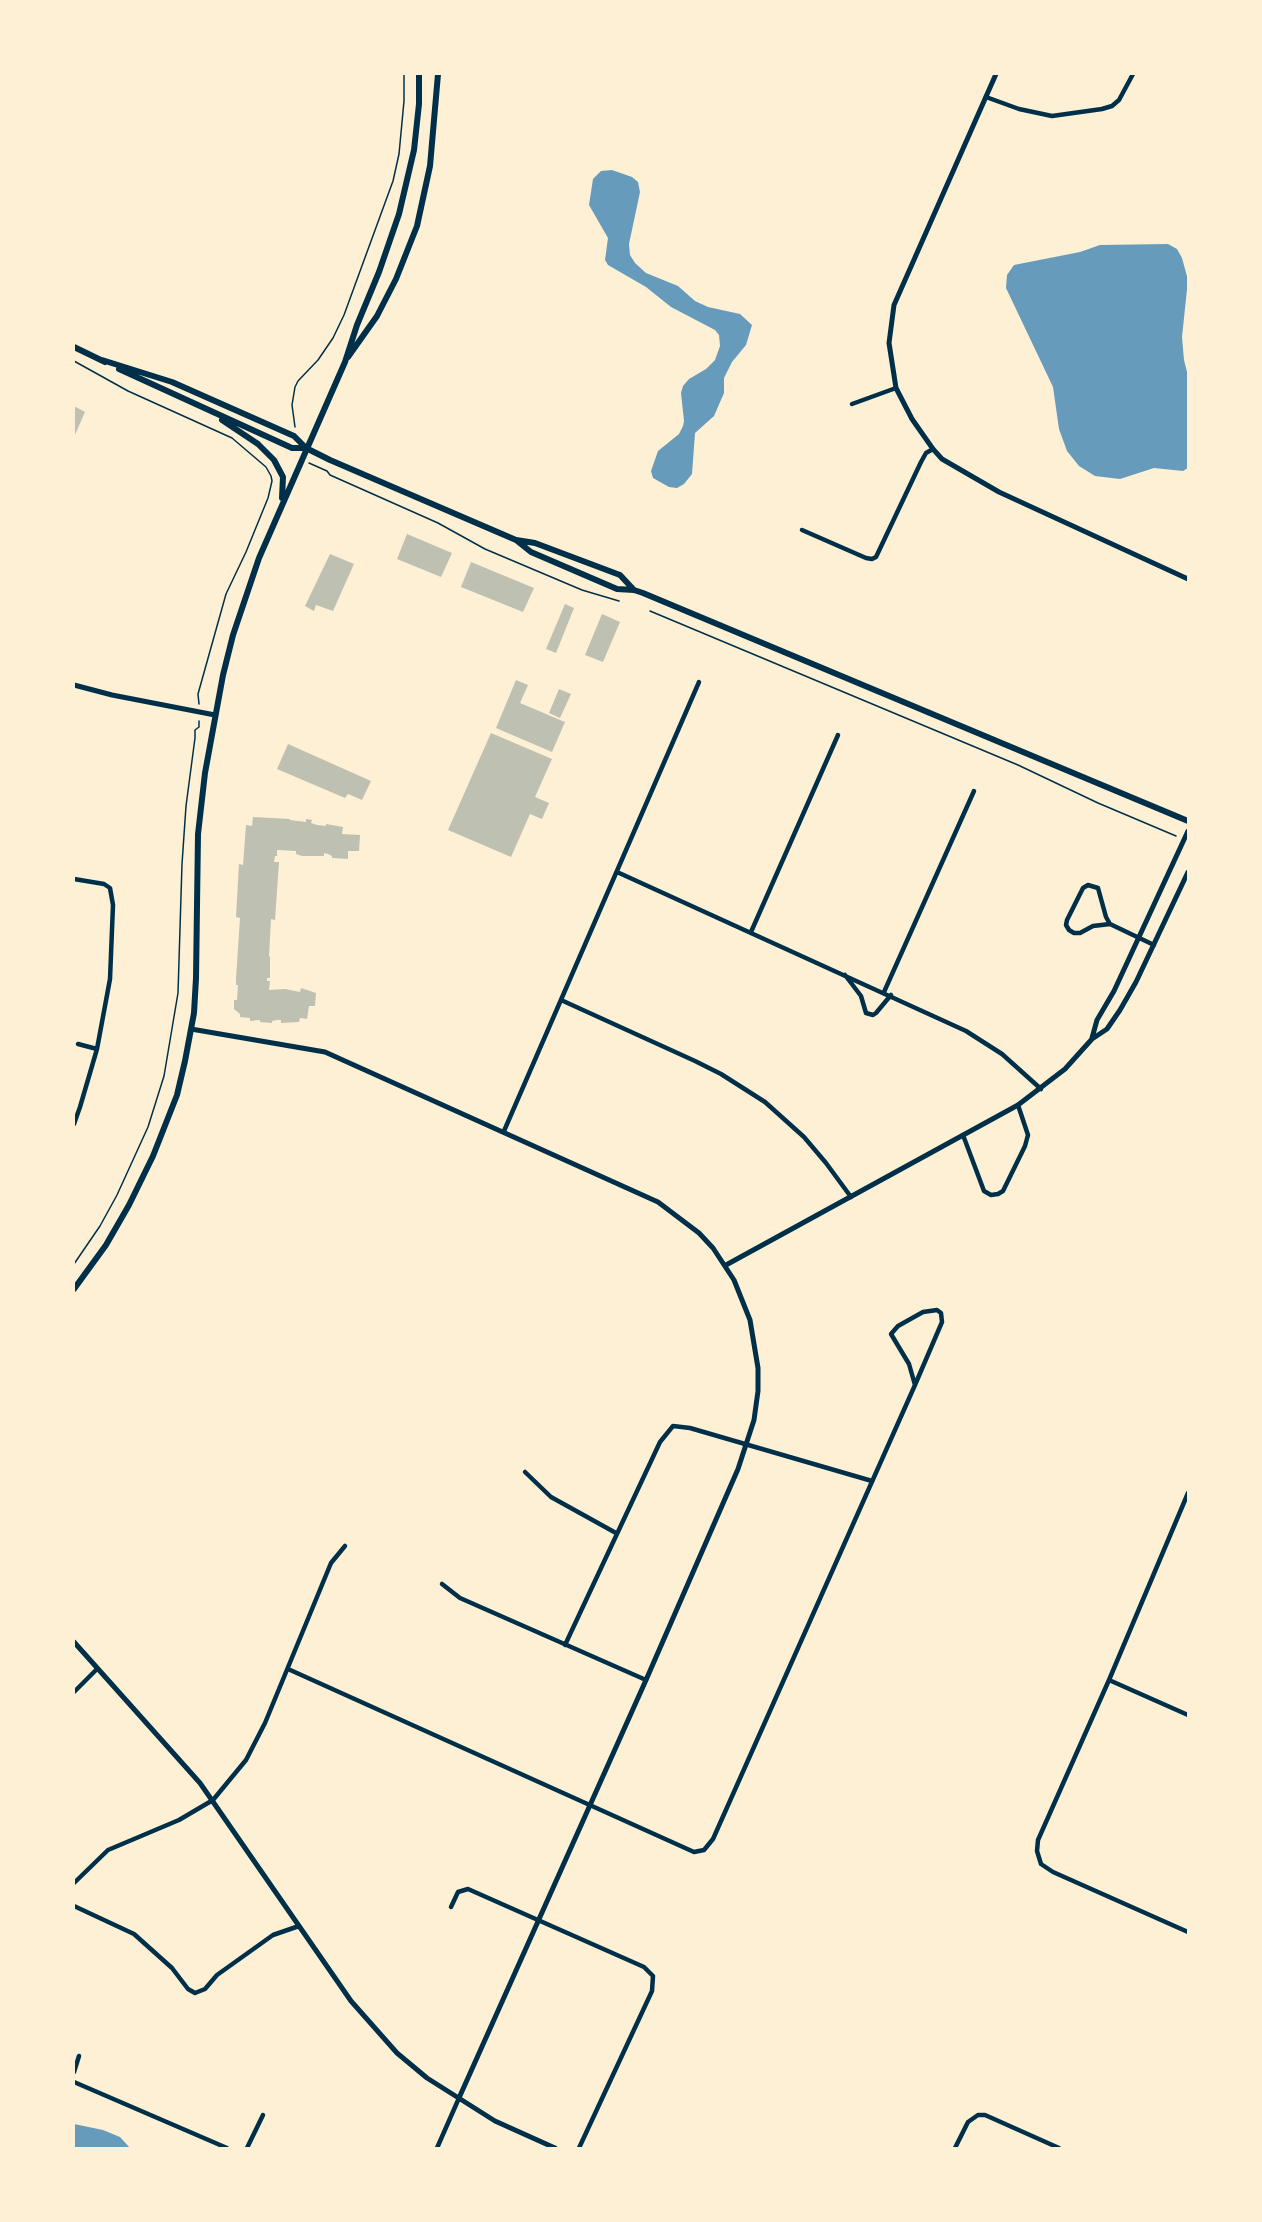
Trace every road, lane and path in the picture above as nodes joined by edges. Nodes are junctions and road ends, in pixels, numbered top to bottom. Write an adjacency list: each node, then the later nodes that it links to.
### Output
1 (404, 74): 14 (path)
2 (419, 74): 10 (main road)
3 (438, 74): 10 (main road)
4 (996, 74): 6 (street)
5 (1133, 74): 6 (street)
6 (986, 97): 11 (street)
7 (74, 347): 8 (main road)
8 (102, 360): 13 (main road); 15 (main road)
9 (74, 361): 27 (path)
10 (345, 362): 15 (main road)
11 (896, 388): 12 (street); 16 (street)
12 (852, 404)
13 (207, 409): 15 (main road); 18 (main road)
14 (296, 422)
15 (306, 448): 18 (main road); 20 (main road)
16 (933, 449): 19 (street); 21 (street)
17 (327, 471): 23 (path)
18 (280, 507): 28 (main road)
19 (802, 530)
20 (516, 540): 22 (main road); 22 (main road)
21 (1188, 579)
22 (634, 590): 32 (main road)
23 (619, 601)
24 (650, 611): 34 (path)
25 (699, 682): 35 (street)
26 (74, 685): 28 (street)
27 (199, 697)
28 (215, 715): 46 (main road)
29 (199, 727): 56 (path)
30 (838, 735): 39 (street)
31 (974, 791): 43 (street)
32 (1188, 821)
33 (1188, 831): 34 (street)
34 (1185, 838): 40 (street)
35 (617, 872): 39 (street); 45 (street)
36 (1188, 872): 41 (street)
37 (74, 879): 49 (street)
38 (1110, 924): 38 (street); 40 (street)
39 (751, 932): 42 (street)
40 (1139, 938): 41 (street); 47 (street)
41 (1154, 945): 47 (street)
42 (845, 974): 43 (street); 44 (street)
43 (884, 992): 44 (street)
44 (891, 995): 50 (street)
45 (561, 1000): 53 (street); 55 (street)
46 (191, 1029): 53 (street); 58 (main road)
47 (1092, 1039): 50 (street)
48 (78, 1044): 49 (street)
49 (98, 1049): 52 (street)
50 (1041, 1089): 51 (street)
51 (1018, 1105): 54 (street); 54 (street)
52 (74, 1124)
53 (504, 1131): 57 (street)
54 (963, 1135): 55 (street)
55 (851, 1197): 57 (street)
56 (74, 1264)
57 (726, 1265): 60 (street)
58 (74, 1289)
59 (915, 1385): 59 (street); 62 (street)
60 (746, 1446): 62 (street); 64 (street); 71 (street)
61 (525, 1472): 64 (street)
62 (872, 1481): 76 (street)
63 (1188, 1493): 72 (street)
64 (616, 1533): 68 (street)
65 (345, 1546): 70 (street)
66 (442, 1584): 68 (street)
67 (74, 1642): 69 (street)
68 (565, 1645): 71 (street)
69 (97, 1669): 73 (street); 75 (street)
70 (288, 1669): 75 (street); 76 (street)
71 (646, 1680): 76 (street)
72 (1109, 1680): 74 (street); 82 (street)
73 (74, 1692)
74 (1188, 1715)
75 (213, 1800): 77 (street); 81 (street)
76 (590, 1805): 80 (street)
77 (74, 1883)
78 (74, 1906): 81 (street)
79 (451, 1907): 80 (street)
80 (539, 1920): 86 (street); 92 (street)
81 (299, 1926): 86 (street)
82 (1188, 1932)
83 (79, 2056): 84 (street)
84 (74, 2072)
85 (74, 2082): 88 (street)
86 (459, 2098): 90 (street); 91 (street)
87 (263, 2115): 89 (street)
88 (227, 2148)
89 (247, 2148)
90 (437, 2148)
91 (555, 2148)
92 (579, 2148)
93 (955, 2148): 94 (street)
94 (1059, 2148)

